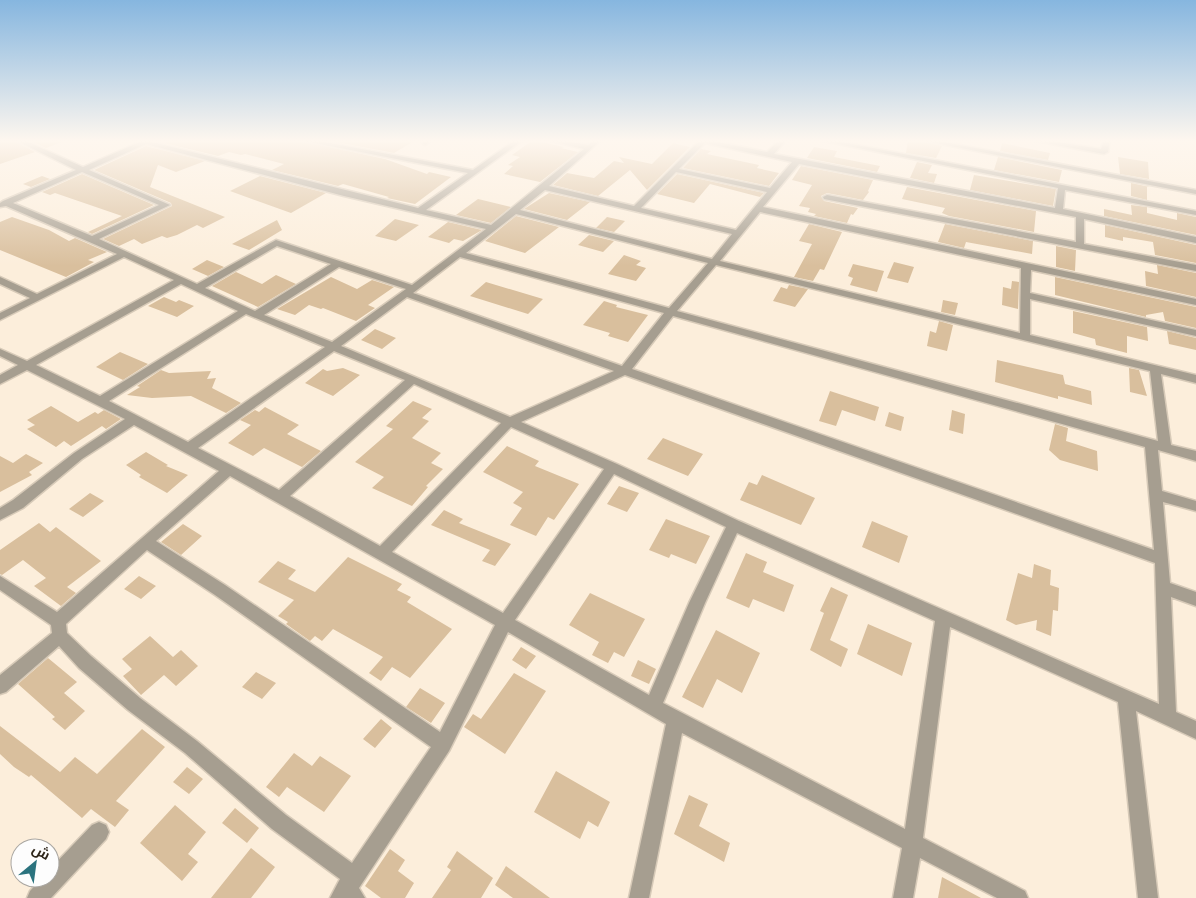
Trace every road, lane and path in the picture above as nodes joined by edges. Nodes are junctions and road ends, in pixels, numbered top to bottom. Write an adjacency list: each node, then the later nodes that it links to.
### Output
1 (56, 182): 17 (street)
2 (111, 182): 27 (street)
3 (306, 182): 20 (street)
4 (460, 182): 20 (street)
5 (549, 182): 13 (street)
6 (663, 182): 18 (street)
7 (730, 182): 14 (street)
8 (780, 182): 14 (street)
9 (907, 182): 22 (street)
10 (1041, 182): 12 (street)
11 (1143, 182): 15 (street)
12 (1062, 186): 22 (street); 23 (street)
13 (543, 187): 18 (street); 21 (street)
14 (772, 191): 19 (street)
15 (1196, 192)
16 (827, 197): 29 (street)
17 (3, 205): 27 (street)
18 (636, 208): 26 (street)
19 (759, 209): 26 (street); 34 (street)
20 (419, 211): 25 (street)
21 (514, 211): 25 (street); 32 (street)
22 (1059, 211): 24 (street)
23 (1196, 213)
24 (1080, 216): 28 (street); 29 (street)
25 (492, 228): 31 (street)
26 (739, 233): 32 (street)
27 (92, 239): 30 (street)
28 (1196, 240)
29 (1080, 245): 35 (street)
30 (123, 254): 37 (street); 41 (street)
31 (459, 254): 39 (street); 43 (street)
32 (714, 262): 43 (street); 47 (street)
33 (339, 263): 38 (street); 39 (street); 44 (street)
34 (1026, 267): 40 (street); 42 (street)
35 (1196, 268)
36 (0, 280): 41 (street)
37 (180, 281): 38 (street); 50 (street)
38 (197, 288): 44 (street)
39 (408, 291): 48 (street); 52 (street)
40 (1026, 295): 46 (street); 47 (street)
41 (38, 298): 45 (street)
42 (1196, 302)
43 (670, 312): 52 (street); 59 (street)
44 (251, 313): 48 (street); 56 (street)
45 (0, 317)
46 (1196, 333)
47 (1025, 337): 51 (street)
48 (330, 346): 55 (street); 60 (street)
49 (0, 352): 50 (street)
50 (27, 365): 54 (street); 56 (street)
51 (1155, 368): 53 (street); 59 (street)
52 (625, 370): 58 (street); 71 (street)
53 (1196, 379)
54 (0, 380)
55 (413, 380): 58 (street); 65 (street)
56 (100, 401): 57 (street)
57 (134, 419): 60 (street); 67 (street)
58 (509, 422): 62 (street); 70 (street)
59 (1158, 445): 61 (street); 64 (street)
60 (189, 448): 63 (street)
61 (1196, 456)
62 (612, 467): 68 (street); 76 (street)
63 (229, 470): 65 (street); 69 (street)
64 (1156, 494): 66 (street); 71 (street)
65 (280, 497): 70 (street)
66 (1196, 506)
67 (0, 514)
68 (734, 526): 75 (street); 80 (street)
69 (146, 542): 77 (street); 84 (street)
70 (382, 553): 76 (street)
71 (1162, 559): 73 (street)
72 (0, 582): 77 (street)
73 (1164, 587): 74 (street); 81 (street)
74 (1196, 599)
75 (943, 618): 79 (street); 86 (street)
76 (505, 622): 80 (street); 84 (street)
77 (59, 628): 78 (street); 87 (street)
78 (0, 686)
79 (1126, 697): 81 (street); 92 (street)
80 (654, 707): 82 (street)
81 (1168, 716): 83 (street)
82 (676, 720): 86 (street); 89 (street)
83 (1196, 730)
84 (443, 745): 87 (street)
85 (99, 832): 88 (street)
86 (913, 843): 90 (street); 91 (street)
87 (349, 890)
88 (37, 898)
89 (639, 898)
90 (903, 898)
91 (1018, 898)
92 (1148, 898)

